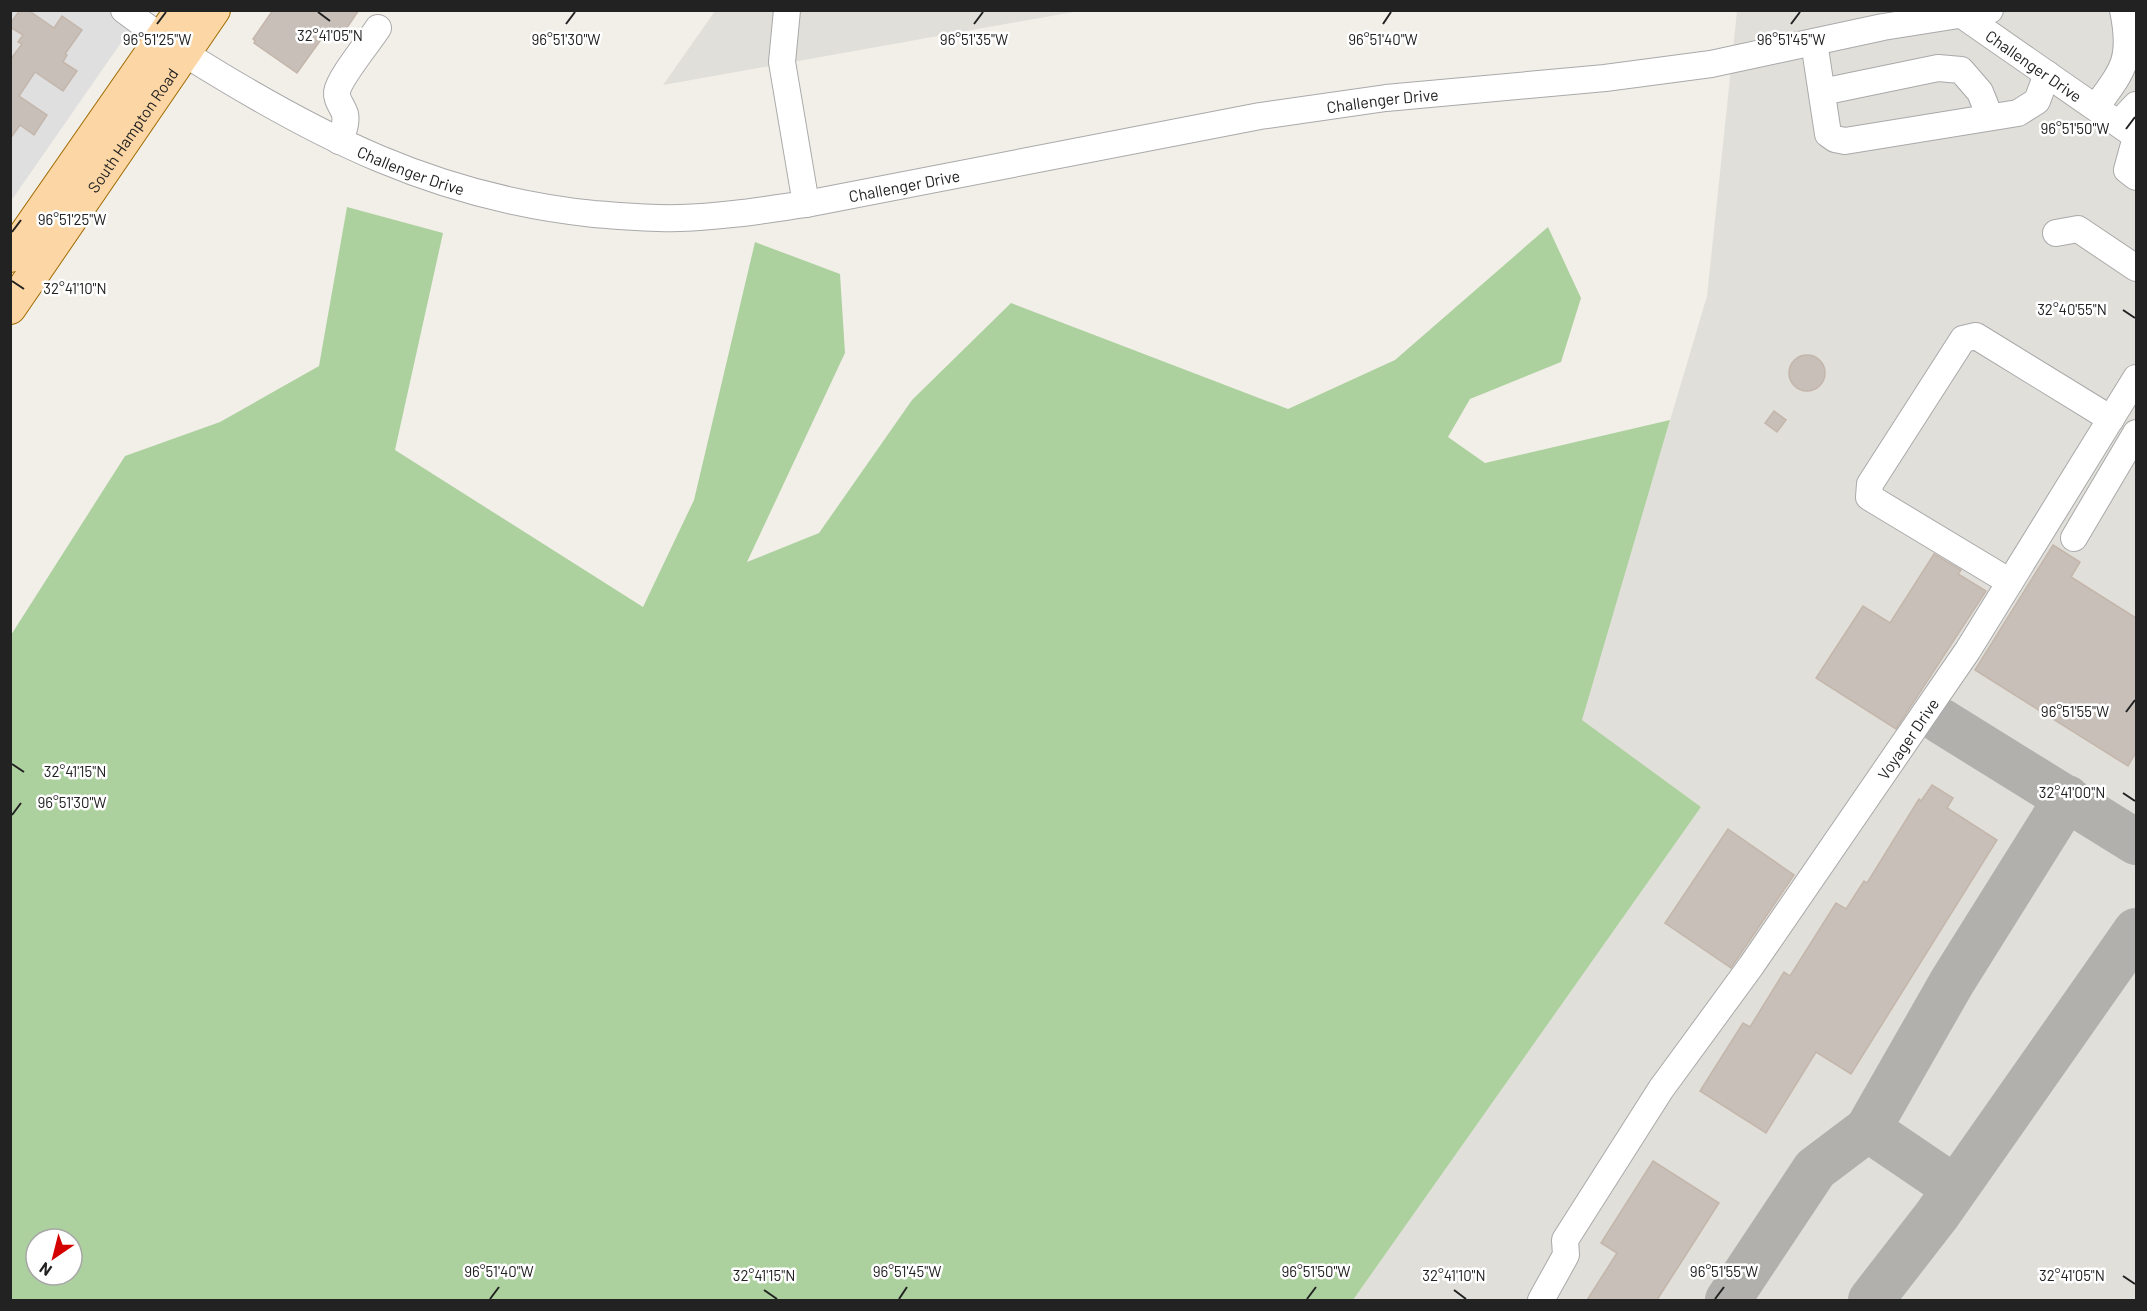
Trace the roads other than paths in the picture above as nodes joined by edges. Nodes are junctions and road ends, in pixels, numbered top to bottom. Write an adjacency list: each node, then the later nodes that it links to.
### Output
1 (181, 10): 11 (main road, South Hampton Road)
2 (214, 10): 11 (main road, South Hampton Road)
3 (787, 10): 20 (lane)
4 (1990, 10): 7 (lane, Challenger Drive)
5 (2123, 10): 15 (lane)
6 (133, 13): 11 (lane, Challenger Drive)
7 (1962, 15): 8 (lane, Challenger Drive); 12 (lane, Challenger Drive)
8 (1882, 19): 10 (lane, Challenger Drive)
9 (378, 28): 18 (lane)
10 (1814, 42): 13 (lane); 20 (lane, Challenger Drive)
11 (173, 46): 18 (lane, Challenger Drive); 22 (main road, South Hampton Road); 24 (main road, South Hampton Road)
12 (2047, 74): 15 (lane, Challenger Drive); 16 (lane)
13 (1822, 92): 16 (lane); 16 (lane)
14 (2136, 105): 17 (lane)
15 (2096, 107): 17 (lane, Challenger Drive)
16 (1990, 117)
17 (2131, 132): 19 (lane)
18 (339, 141): 20 (lane, Challenger Drive)
19 (2136, 177)
20 (806, 204)
21 (2056, 233): 23 (lane)
22 (10, 256)
23 (2136, 268)
24 (10, 308)
25 (2136, 378): 26 (lane, Voyager Drive)
26 (2111, 419): 28 (lane, Voyager Drive); 31 (lane)
27 (2136, 433): 29 (lane)
28 (2087, 459): 29 (lane); 31 (lane, Voyager Drive)
29 (2112, 474): 30 (lane)
30 (2074, 538)
31 (2010, 582): 32 (lane, Voyager Drive)
32 (1541, 1300)

